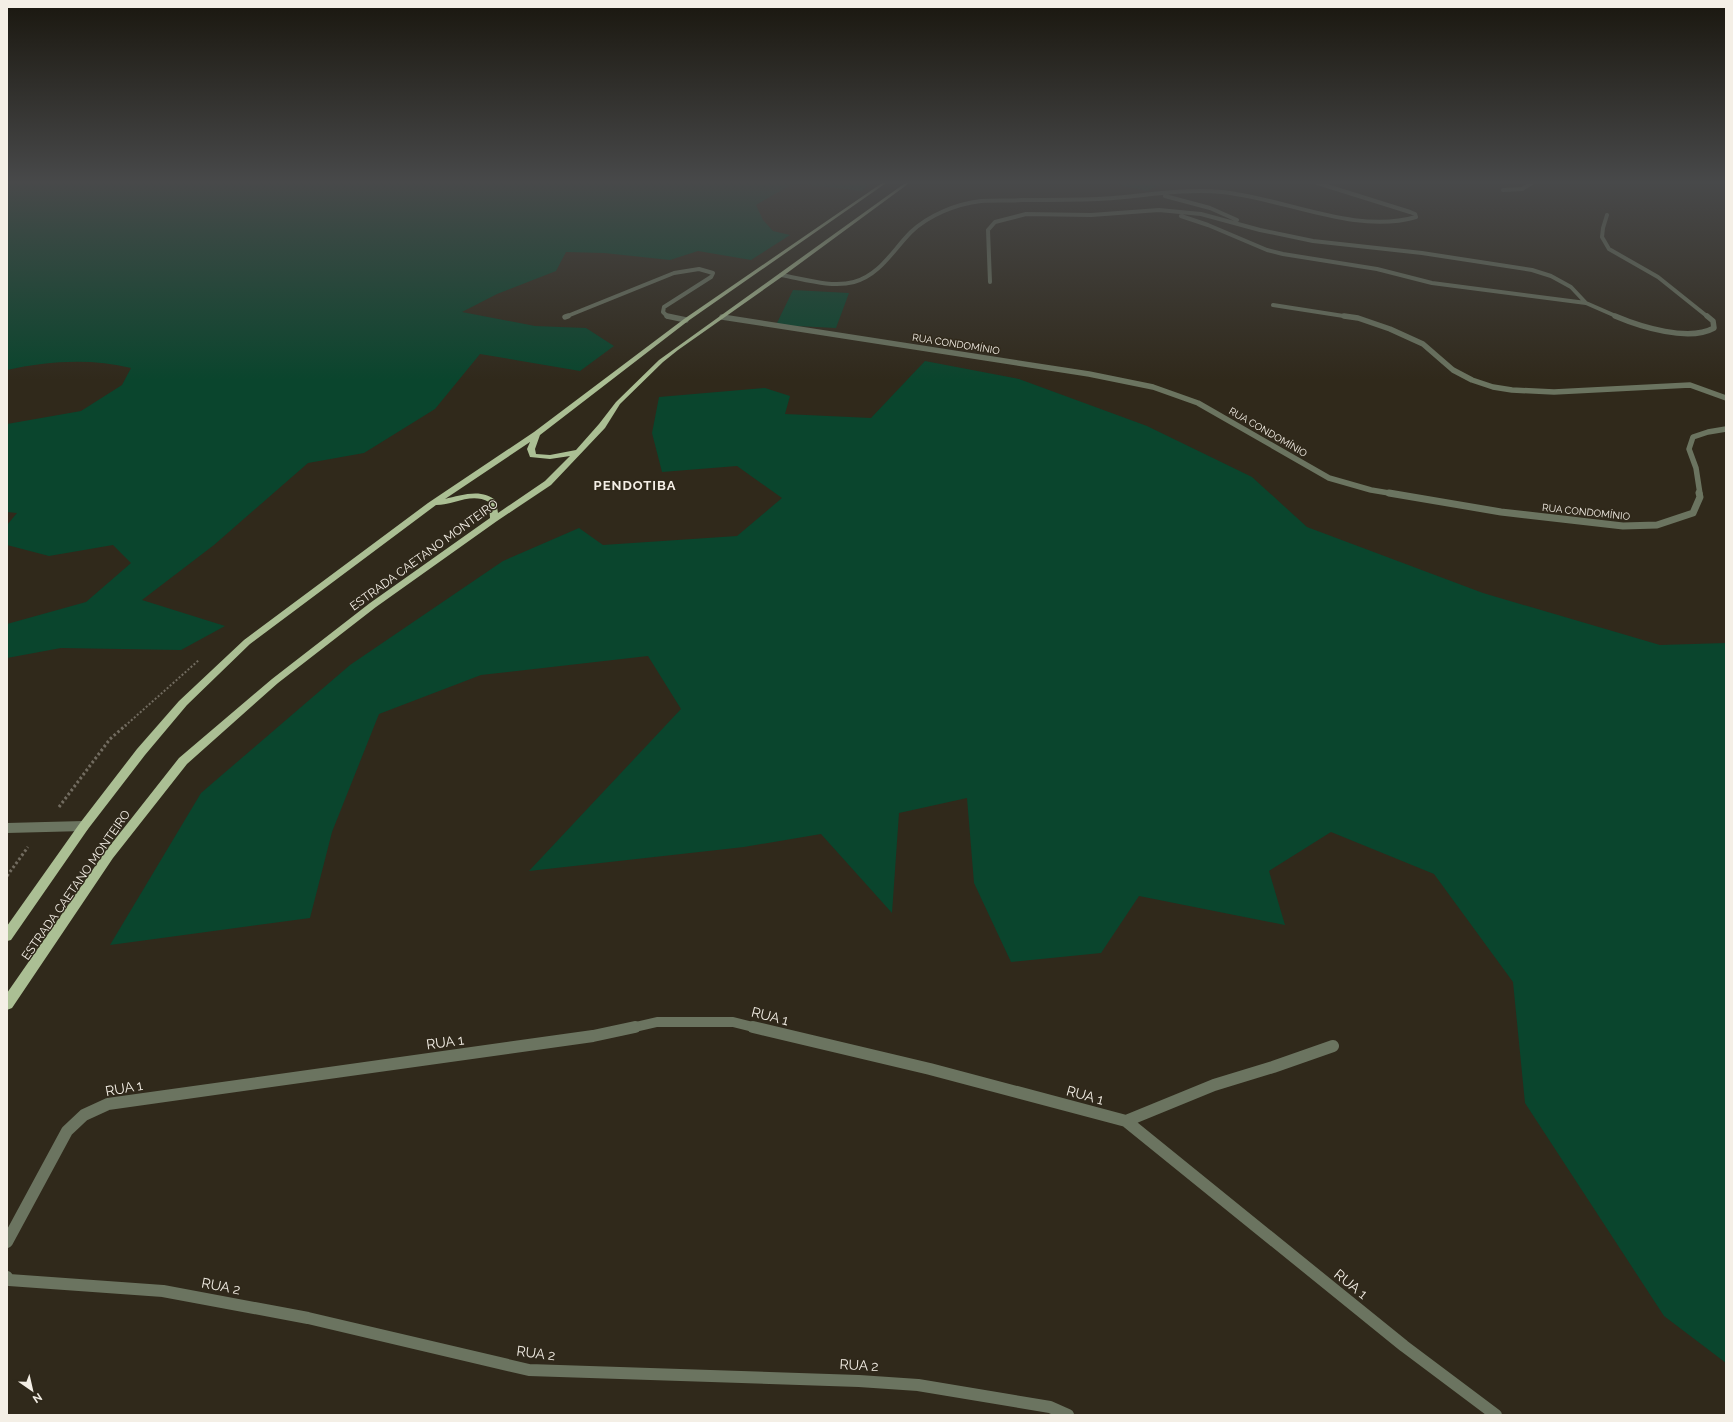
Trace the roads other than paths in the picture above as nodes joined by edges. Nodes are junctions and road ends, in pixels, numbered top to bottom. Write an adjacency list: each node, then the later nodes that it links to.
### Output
1 (791, 247): 14 (main road)
2 (820, 247): 8 (main road, ESTRADA CAETANO MONTEIRO)
3 (899, 247): 8 (street)
4 (989, 247): 9 (street)
5 (1262, 247): 10 (street)
6 (1370, 247): 10 (street)
7 (1607, 247): 10 (street)
8 (781, 276): 13 (main road, ESTRADA CAETANO MONTEIRO)
9 (990, 282)
10 (1586, 303)
11 (1273, 305): 15 (street)
12 (565, 317): 14 (street)
13 (722, 317): 16 (street, RUA CONDOMÍNIO); 18 (main road, ESTRADA CAETANO MONTEIRO)
14 (686, 320): 17 (main road)
15 (1726, 398)
16 (1726, 429)
17 (537, 434): 18 (main road); 19 (main road)
18 (580, 450): 20 (main road, ESTRADA CAETANO MONTEIRO)
19 (431, 505): 20 (main road); 21 (main road)
20 (494, 519): 24 (main road, ESTRADA CAETANO MONTEIRO)
21 (84, 826): 22 (street); 23 (main road)
22 (7, 828)
23 (7, 936)
24 (7, 1004)
25 (1333, 1046): 26 (street)
26 (1126, 1121): 27 (street, RUA 1); 30 (street, RUA 1)
27 (7, 1242)
28 (7, 1277): 29 (street, RUA 2)
29 (1068, 1415)
30 (1496, 1415)

